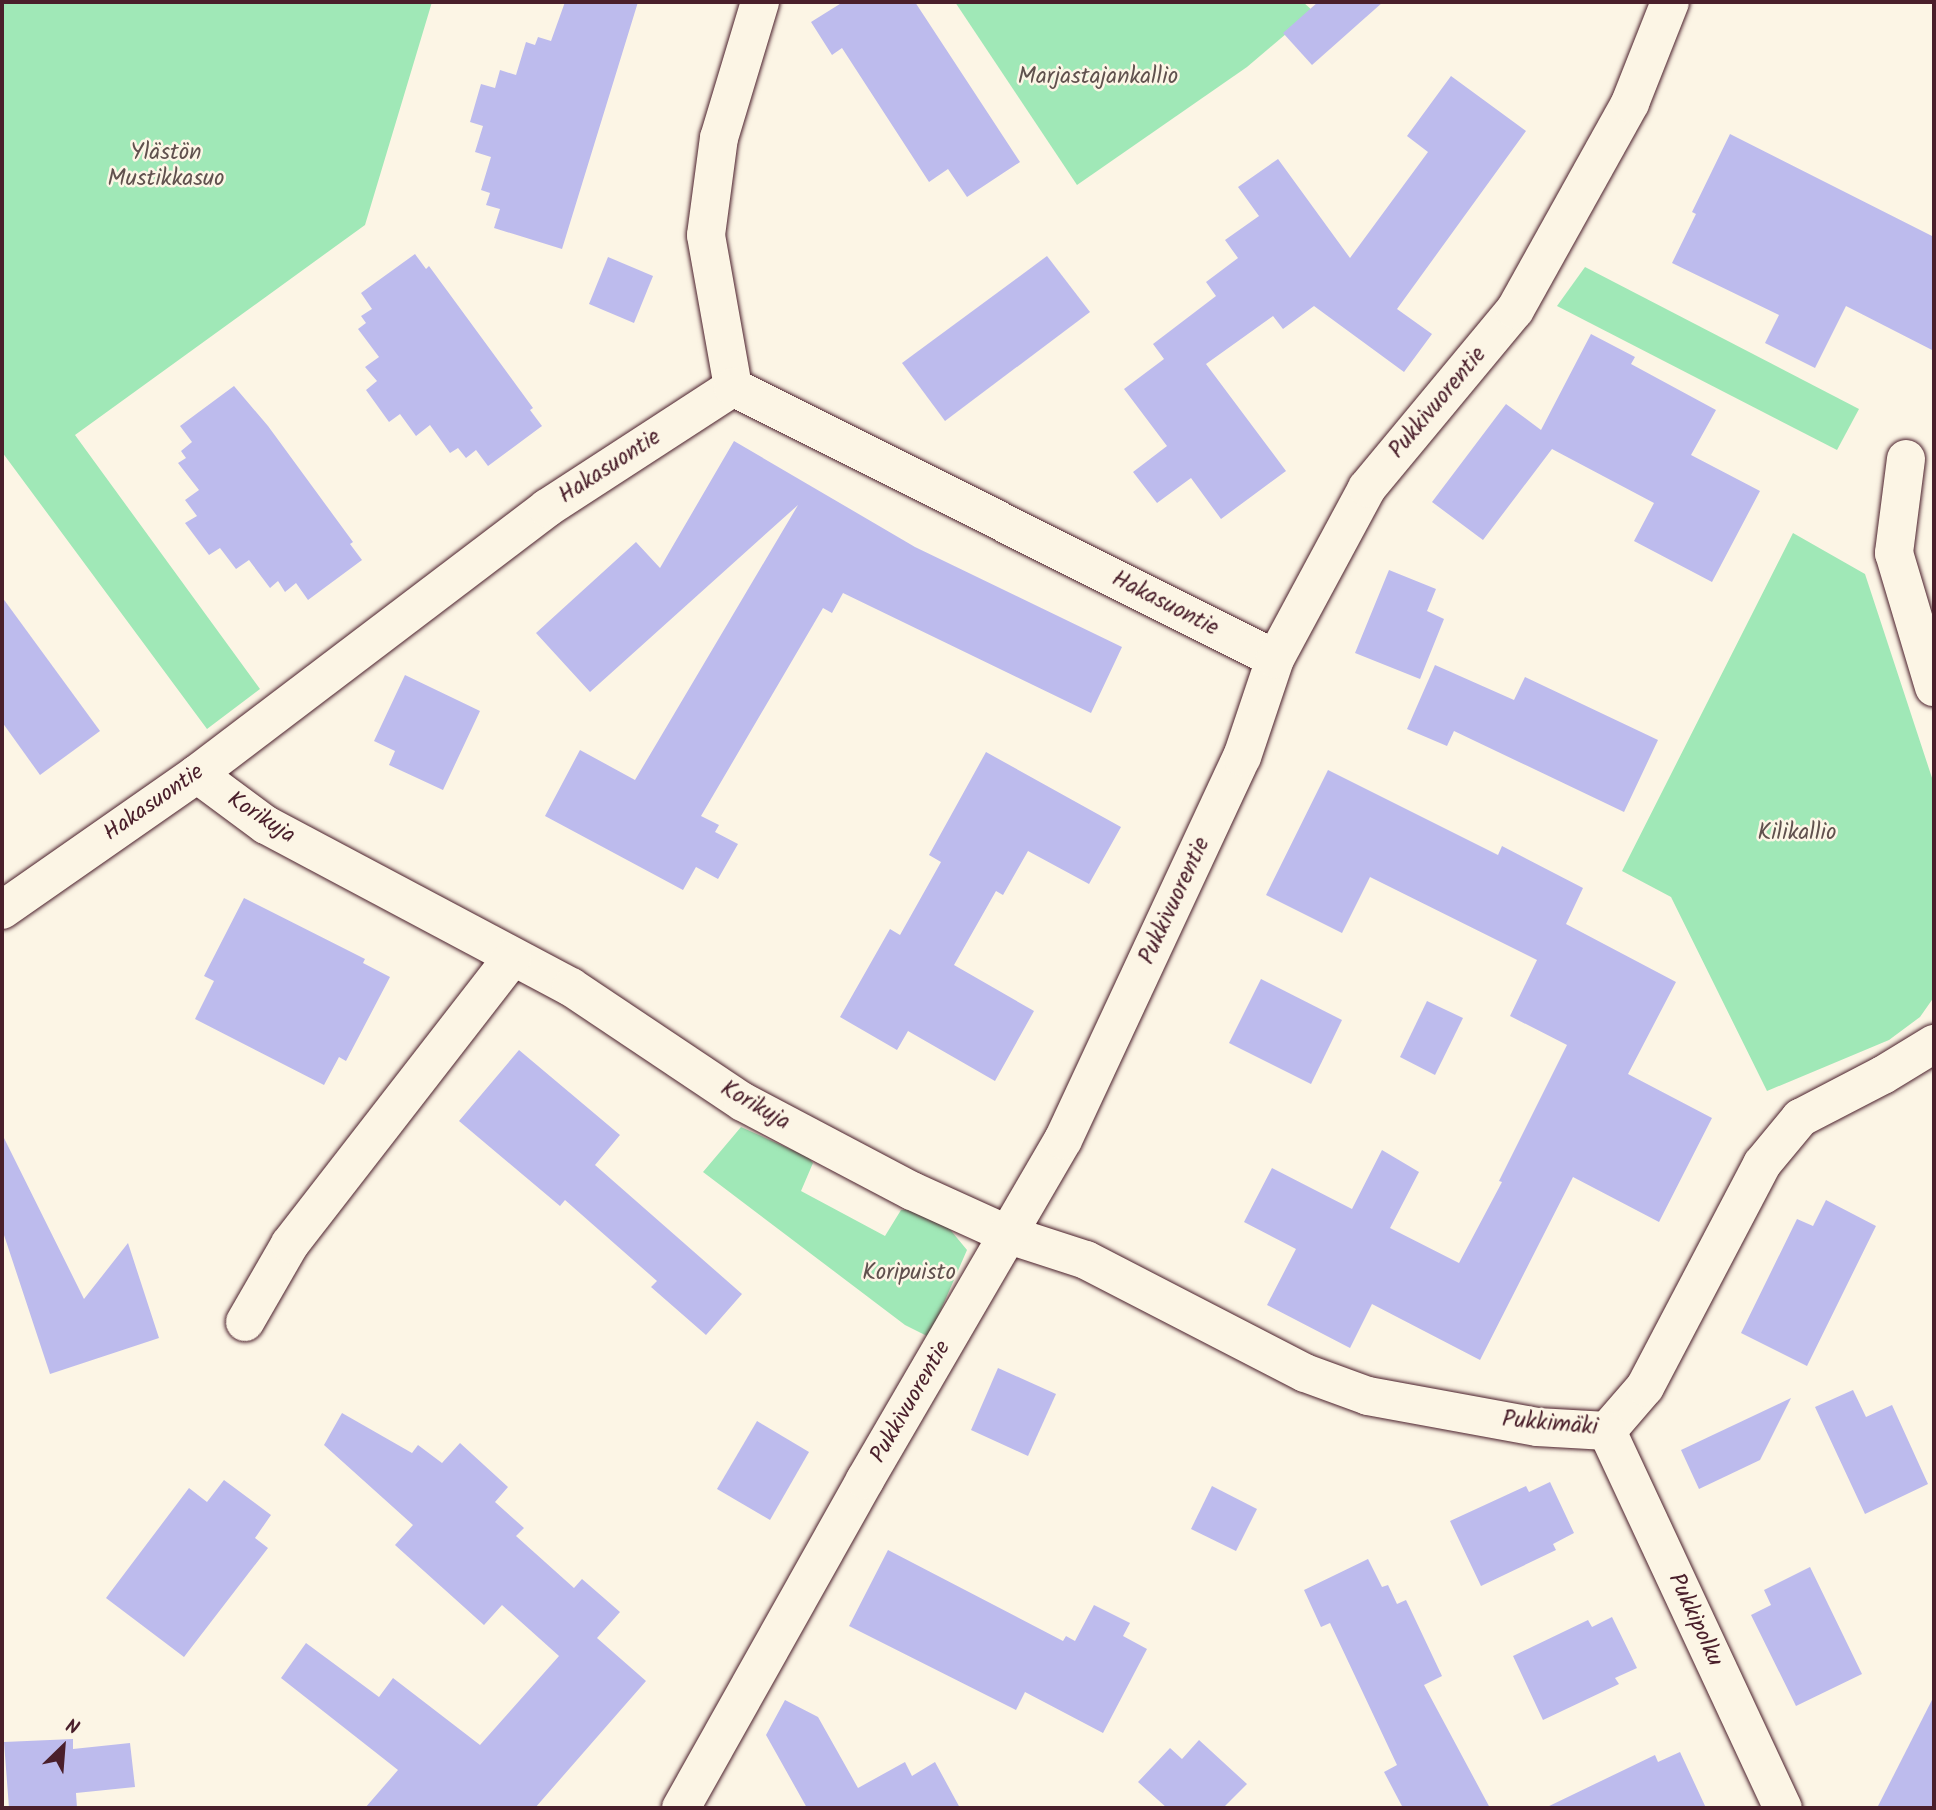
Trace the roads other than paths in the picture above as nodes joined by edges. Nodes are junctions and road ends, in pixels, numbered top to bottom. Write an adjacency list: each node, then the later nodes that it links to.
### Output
1 (760, 2): 3 (street)
2 (1670, 2): 5 (street, Pukkivuorentie)
3 (733, 387): 5 (street, Hakasuontie); 7 (street, Hakasuontie)
4 (1906, 459): 6 (street)
5 (1275, 659): 11 (street, Pukkivuorentie)
6 (1934, 687)
7 (197, 774): 8 (street, Hakasuontie); 9 (street, Korikuja)
8 (2, 910)
9 (513, 957): 11 (street, Korikuja); 12 (street)
10 (1934, 1044): 13 (street, Pukkimäki)
11 (1009, 1235): 13 (street, Pukkimäki); 14 (street, Pukkivuorentie)
12 (245, 1322)
13 (1607, 1431): 15 (street, Pukkipolku)
14 (681, 1808)
15 (1783, 1808)

